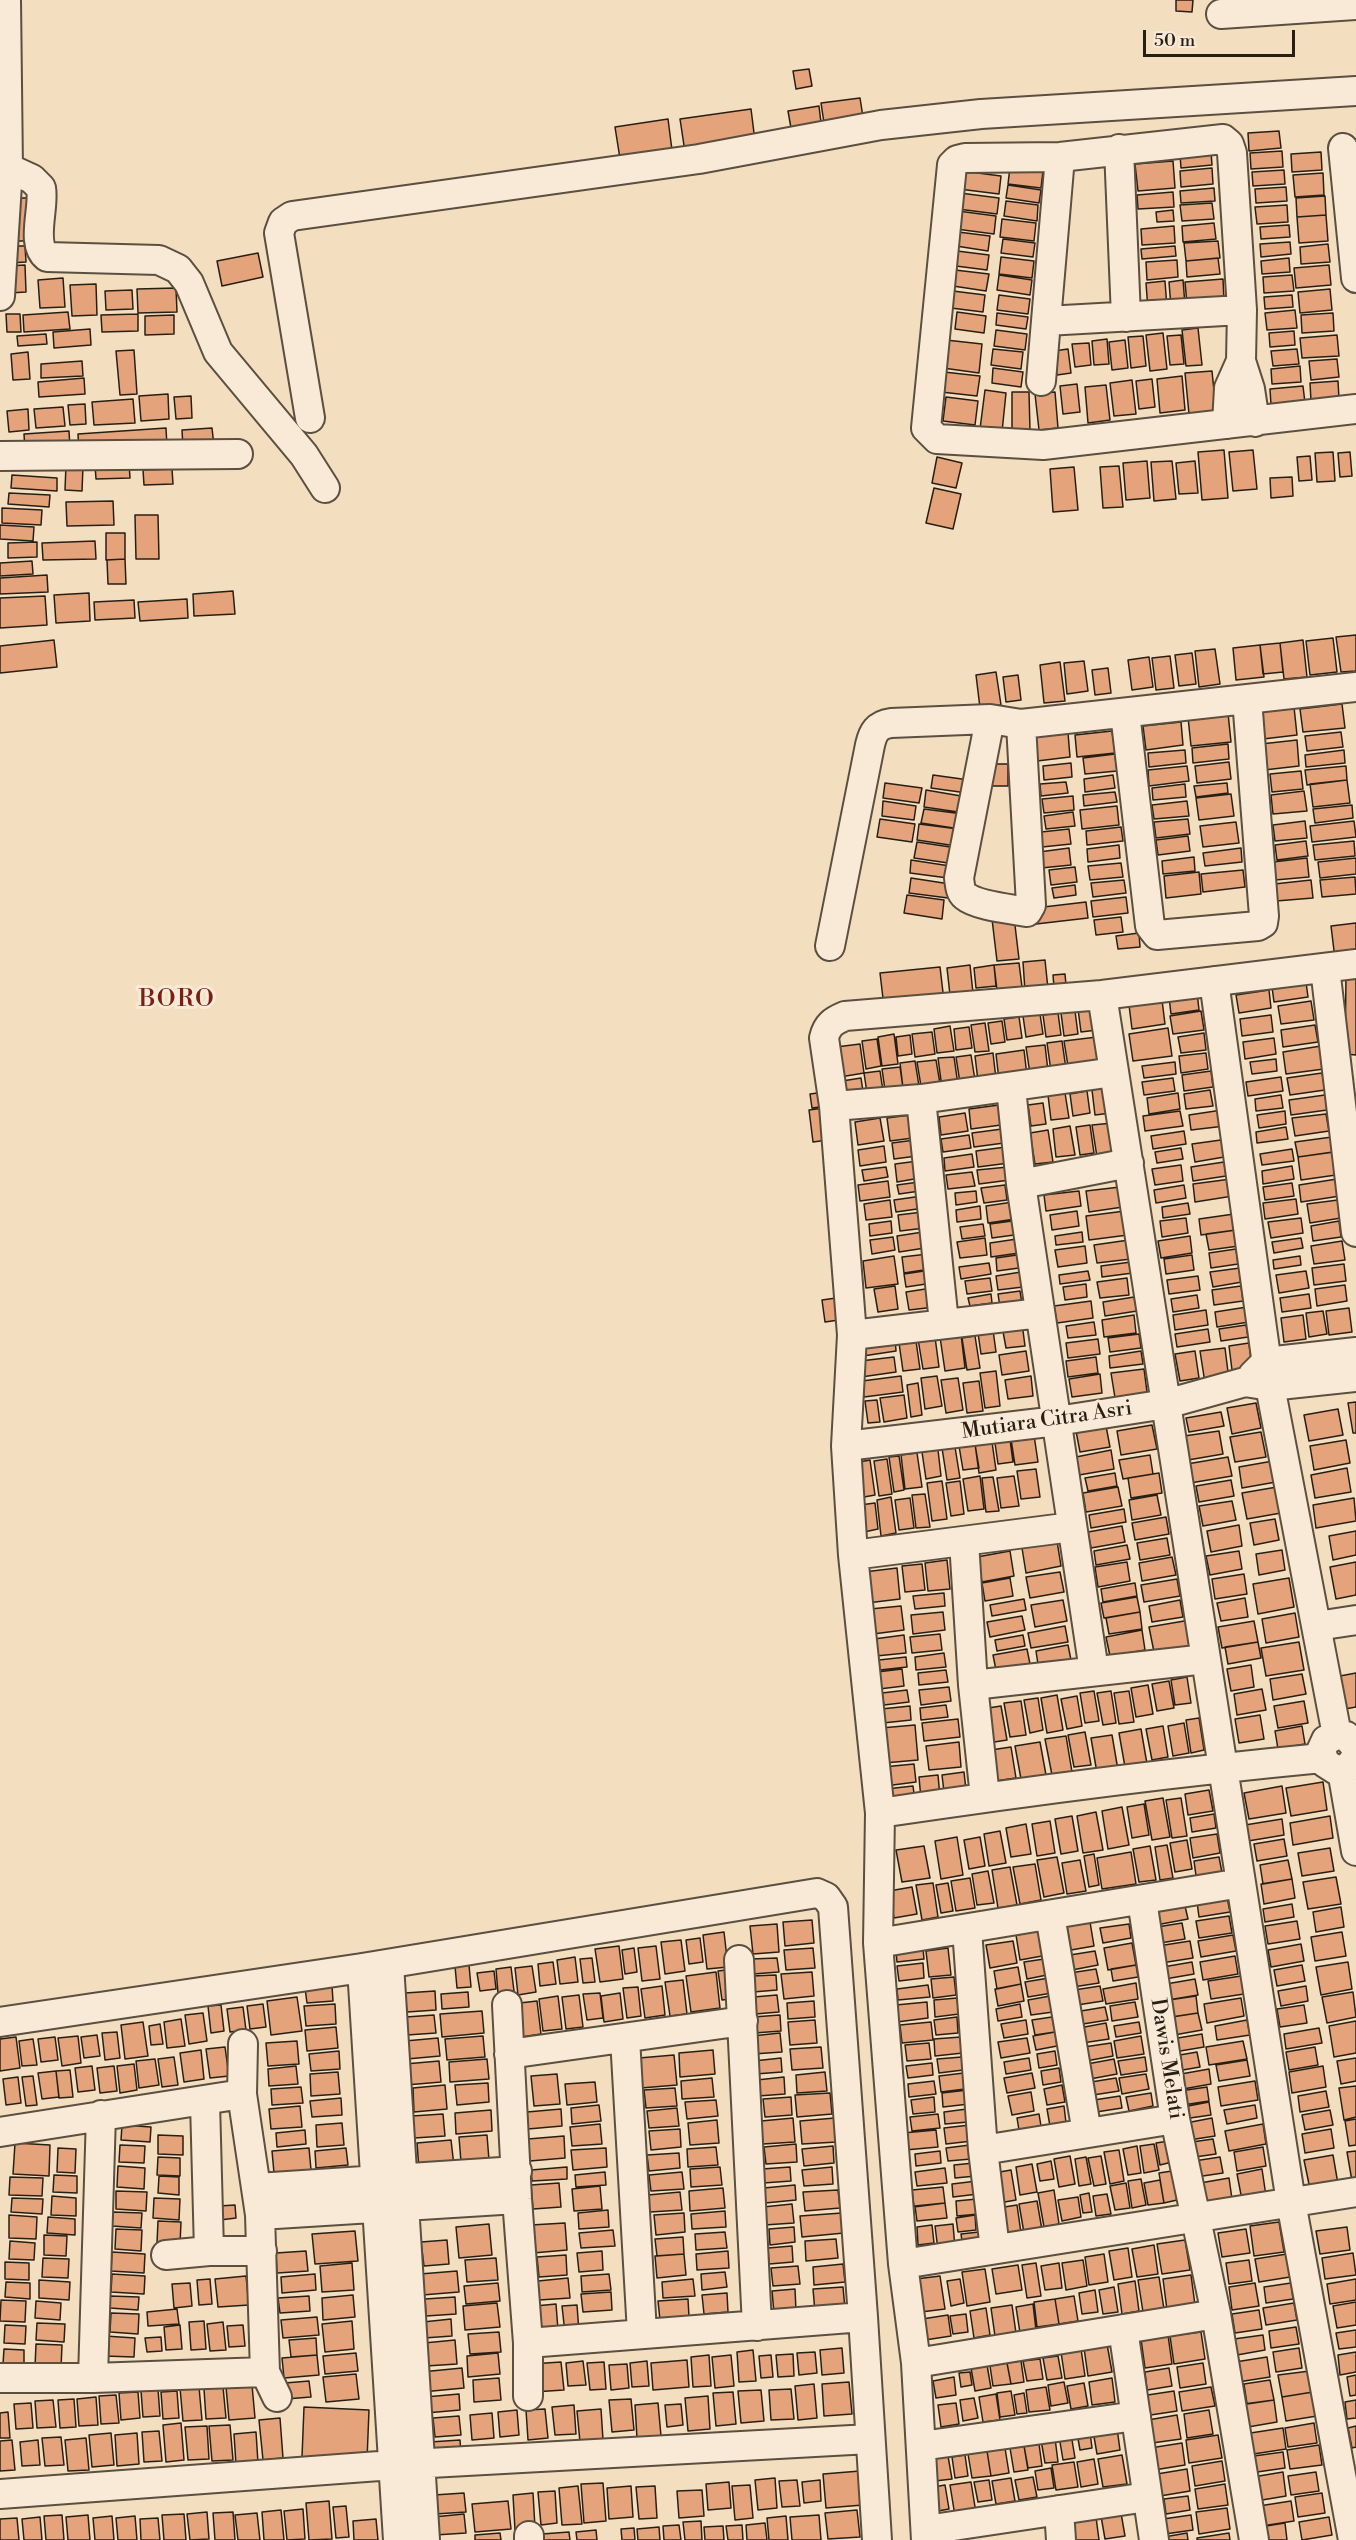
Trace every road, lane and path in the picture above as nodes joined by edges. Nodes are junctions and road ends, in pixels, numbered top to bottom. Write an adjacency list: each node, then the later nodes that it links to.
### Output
1 (6, 0): 8 (street)
2 (1356, 5): 3 (street)
3 (1221, 14)
4 (1356, 91): 16 (street)
5 (1343, 148): 9 (street)
6 (1119, 149): 7 (street); 11 (street); 12 (street)
7 (1060, 157): 13 (street); 17 (street)
8 (8, 168): 10 (street); 20 (street)
9 (1356, 278)
10 (0, 296)
11 (1242, 310): 12 (street); 17 (street)
12 (1126, 317): 13 (street)
13 (1046, 321): 14 (street)
14 (1041, 381)
15 (1356, 409): 17 (street)
16 (310, 418)
17 (1241, 423)
18 (238, 454): 19 (street)
19 (0, 456)
20 (325, 488)
21 (1356, 687): 22 (street)
22 (1247, 699): 23 (street); 23 (street)
23 (1125, 713): 25 (street)
24 (990, 719): 25 (street); 25 (street); 26 (street)
25 (1021, 724)
26 (830, 946)
27 (1356, 964): 28 (street)
28 (1325, 968): 29 (street); 37 (street)
29 (1214, 981): 30 (street); 42 (street)
30 (1102, 995): 31 (street); 34 (street)
31 (1114, 1072): 32 (street); 35 (street)
32 (1011, 1088): 33 (street); 36 (street)
33 (921, 1099): 34 (street); 39 (street)
34 (834, 1106): 40 (street)
35 (1129, 1163): 36 (street); 44 (street)
36 (1021, 1184): 38 (street)
37 (1356, 1232)
38 (1040, 1313): 39 (street); 45 (street)
39 (944, 1323): 40 (street)
40 (852, 1335): 46 (street)
41 (1356, 1352): 42 (street, Mutiara Citra Asri)
42 (1260, 1377): 43 (street, Mutiara Citra Asri); 44 (street, Mutiara Citra Asri); 51 (street)
43 (1356, 1377)
44 (1166, 1404): 45 (street, Mutiara Citra Asri); 52 (street)
45 (1057, 1421): 46 (street, Mutiara Citra Asri); 47 (street)
46 (846, 1446): 49 (street)
47 (1072, 1527): 48 (street); 53 (street)
48 (964, 1541): 49 (street); 54 (street)
49 (853, 1555): 58 (street)
50 (1356, 1620): 51 (street)
51 (1317, 1626): 55 (street)
52 (1206, 1659): 53 (street); 56 (street)
53 (1094, 1671): 54 (street)
54 (973, 1685): 57 (street)
55 (1348, 1753): 56 (street); 59 (street)
56 (1223, 1767): 57 (street); 60 (street)
57 (985, 1797): 58 (street)
58 (880, 1813): 64 (street)
59 (1356, 1851)
60 (1241, 1883): 61 (street); 84 (street)
61 (1142, 1900): 62 (street); 76 (street, Dawis Melati)
62 (1050, 1915): 63 (street); 78 (street)
63 (967, 1929): 64 (street); 79 (street)
64 (878, 1943): 90 (street)
65 (740, 1960): 69 (street)
66 (375, 1966): 68 (street); 82 (street); 92 (street)
67 (507, 2005): 72 (street)
68 (0, 2022)
69 (743, 2022): 70 (street); 93 (street)
70 (625, 2038): 72 (street); 95 (street)
71 (243, 2044): 73 (street)
72 (509, 2054): 80 (street)
73 (242, 2094): 74 (street); 83 (street)
74 (205, 2102): 75 (street); 87 (street)
75 (101, 2115): 77 (street); 100 (street)
76 (1175, 2119): 78 (street); 85 (street, Dawis Melati)
77 (0, 2132)
78 (1088, 2133): 79 (street)
79 (983, 2150): 86 (street)
80 (517, 2185): 82 (street); 96 (street)
81 (1356, 2192): 84 (street)
82 (390, 2194): 83 (street); 106 (street)
83 (258, 2202): 88 (street)
84 (1291, 2202): 85 (street); 118 (street)
85 (1195, 2218): 86 (street); 91 (street, Dawis Melati)
86 (995, 2249): 90 (street)
87 (209, 2251): 88 (street); 89 (street)
88 (262, 2251): 98 (street)
89 (166, 2255)
90 (903, 2264): 97 (street)
91 (1216, 2314): 94 (street); 117 (street, Dawis Melati)
92 (863, 2317): 93 (street); 104 (street)
93 (757, 2326): 95 (street)
94 (1123, 2329): 97 (street); 103 (street)
95 (642, 2333): 96 (street)
96 (528, 2343): 101 (street)
97 (916, 2363): 105 (street)
98 (265, 2372): 100 (street); 102 (street)
99 (0, 2378): 100 (street)
100 (93, 2378)
101 (528, 2396)
102 (277, 2397)
103 (1136, 2416): 105 (street); 108 (street)
104 (870, 2439): 106 (street); 114 (street)
105 (921, 2446): 111 (street)
106 (407, 2464): 107 (street); 112 (street); 113 (street)
107 (0, 2494)
108 (1147, 2497): 109 (street); 116 (street)
109 (1059, 2510): 110 (street); 115 (street)
110 (1013, 2529): 111 (street)
111 (926, 2535)
112 (398, 2540)
113 (425, 2540)
114 (877, 2540)
115 (1061, 2540)
116 (1154, 2540)
117 (1254, 2540)
118 (1353, 2540)

